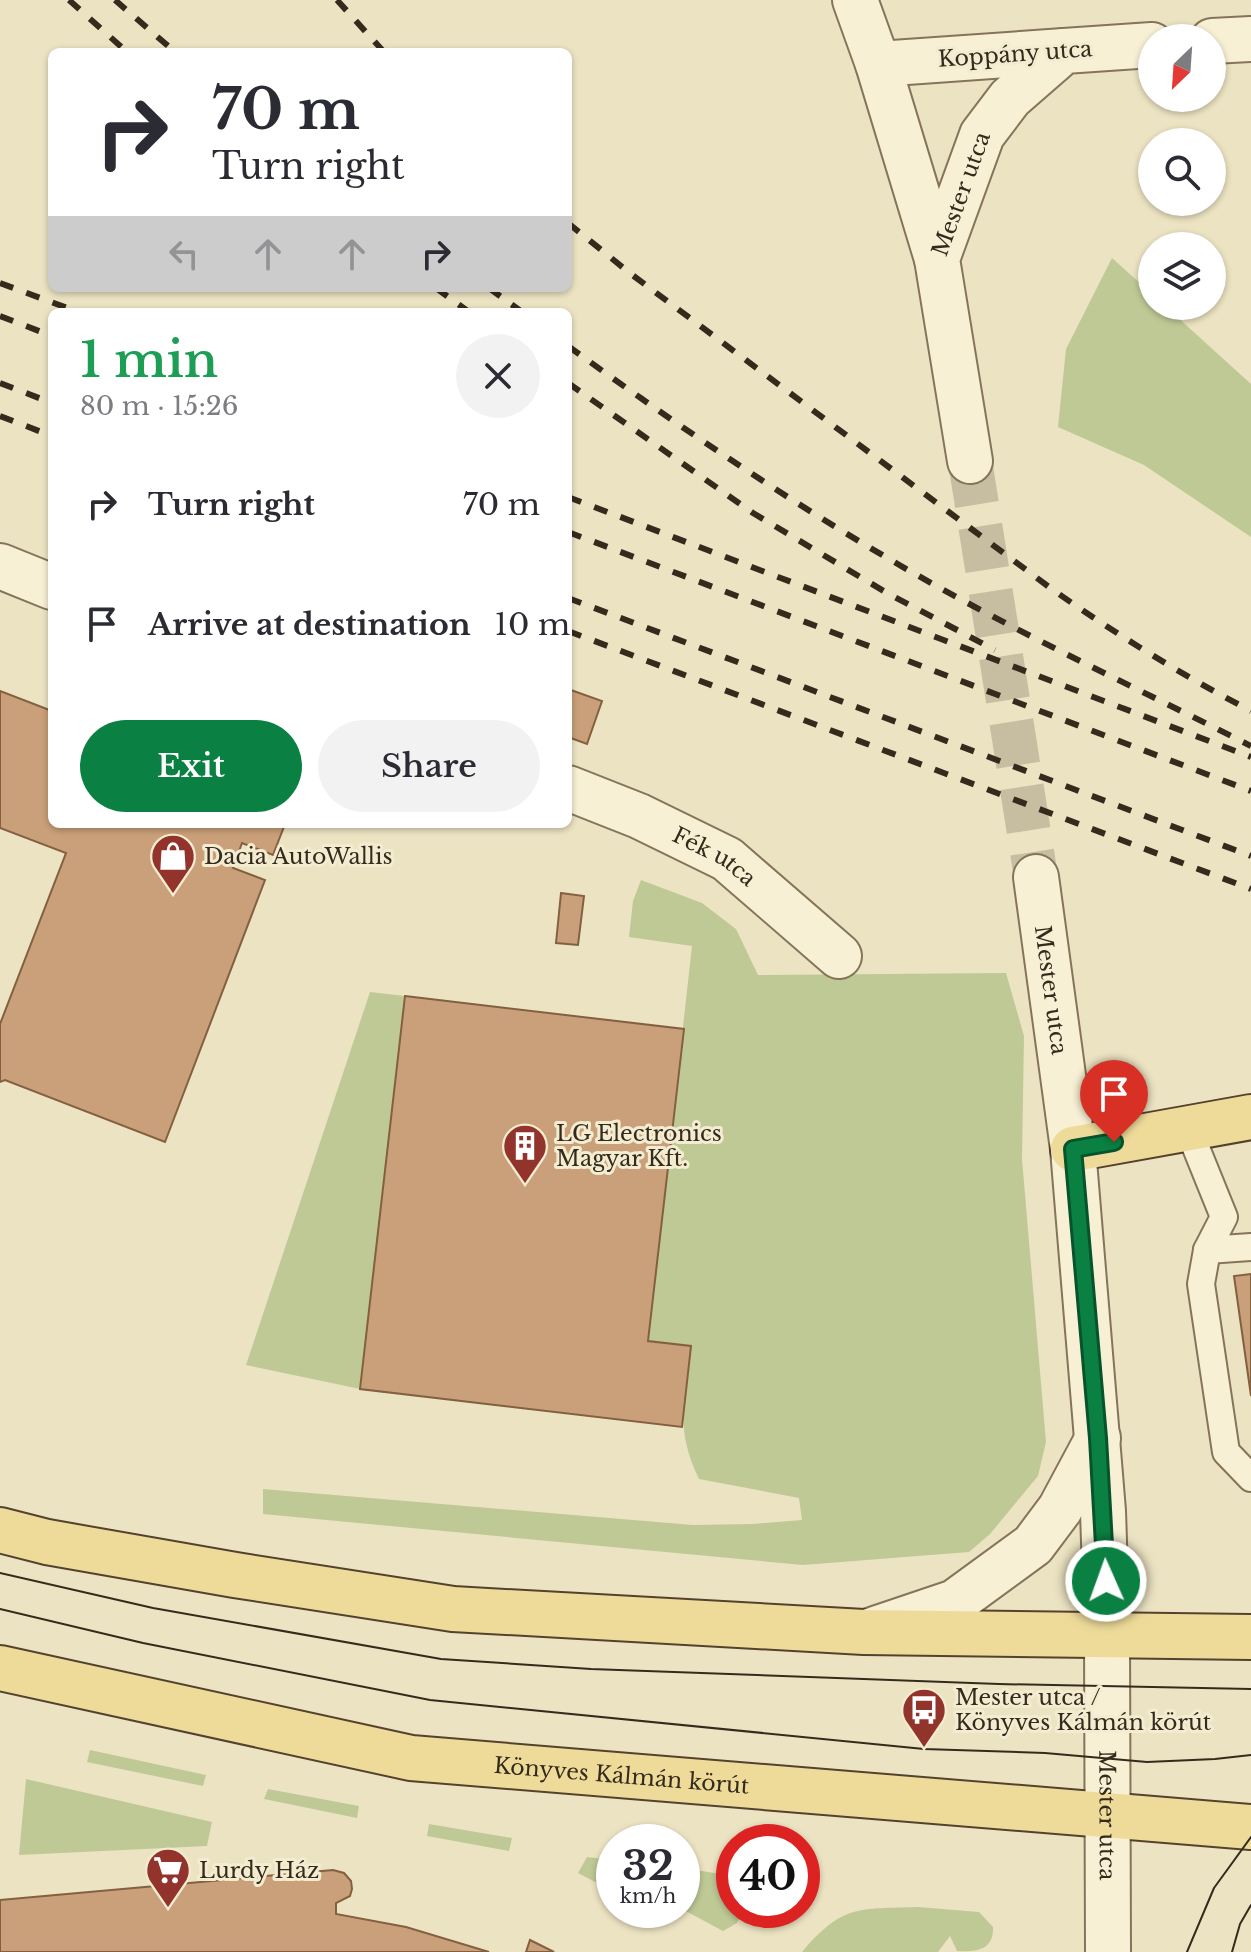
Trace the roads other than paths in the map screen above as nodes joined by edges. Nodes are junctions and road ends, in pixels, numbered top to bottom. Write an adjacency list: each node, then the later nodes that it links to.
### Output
1 (855, 0): 6 (street)
2 (1251, 39): 3 (street)
3 (1226, 40)
4 (1138, 46): 5 (street, Koppány utca)
5 (1064, 51): 6 (street, Koppány utca); 7 (street, Mester utca)
6 (878, 64): 7 (street)
7 (937, 259): 8 (street, Mester utca)
8 (970, 461)
9 (0, 566): 10 (street)
10 (48, 585)
11 (572, 790): 13 (street, Fék utca)
12 (1036, 877): 16 (street, Mester utca)
13 (839, 956)
14 (1251, 1117): 15 (main road)
15 (1188, 1128): 16 (main road); 18 (lane)
16 (1073, 1149): 19 (street, Mester utca)
17 (1251, 1247): 18 (lane)
18 (1207, 1250): 20 (lane)
19 (1098, 1438): 22 (street); 23 (street, Mester utca)
20 (1251, 1478)
21 (0, 1530): 22 (main road)
22 (864, 1632): 23 (main road)
23 (1107, 1634): 24 (main road); 26 (street, Mester utca)
24 (1251, 1637)
25 (0, 1668): 26 (main road, Könyves Kálmán körút)
26 (1108, 1816): 27 (main road, Könyves Kálmán körút); 28 (street, Mester utca)
27 (1251, 1827)
28 (1108, 1952)

